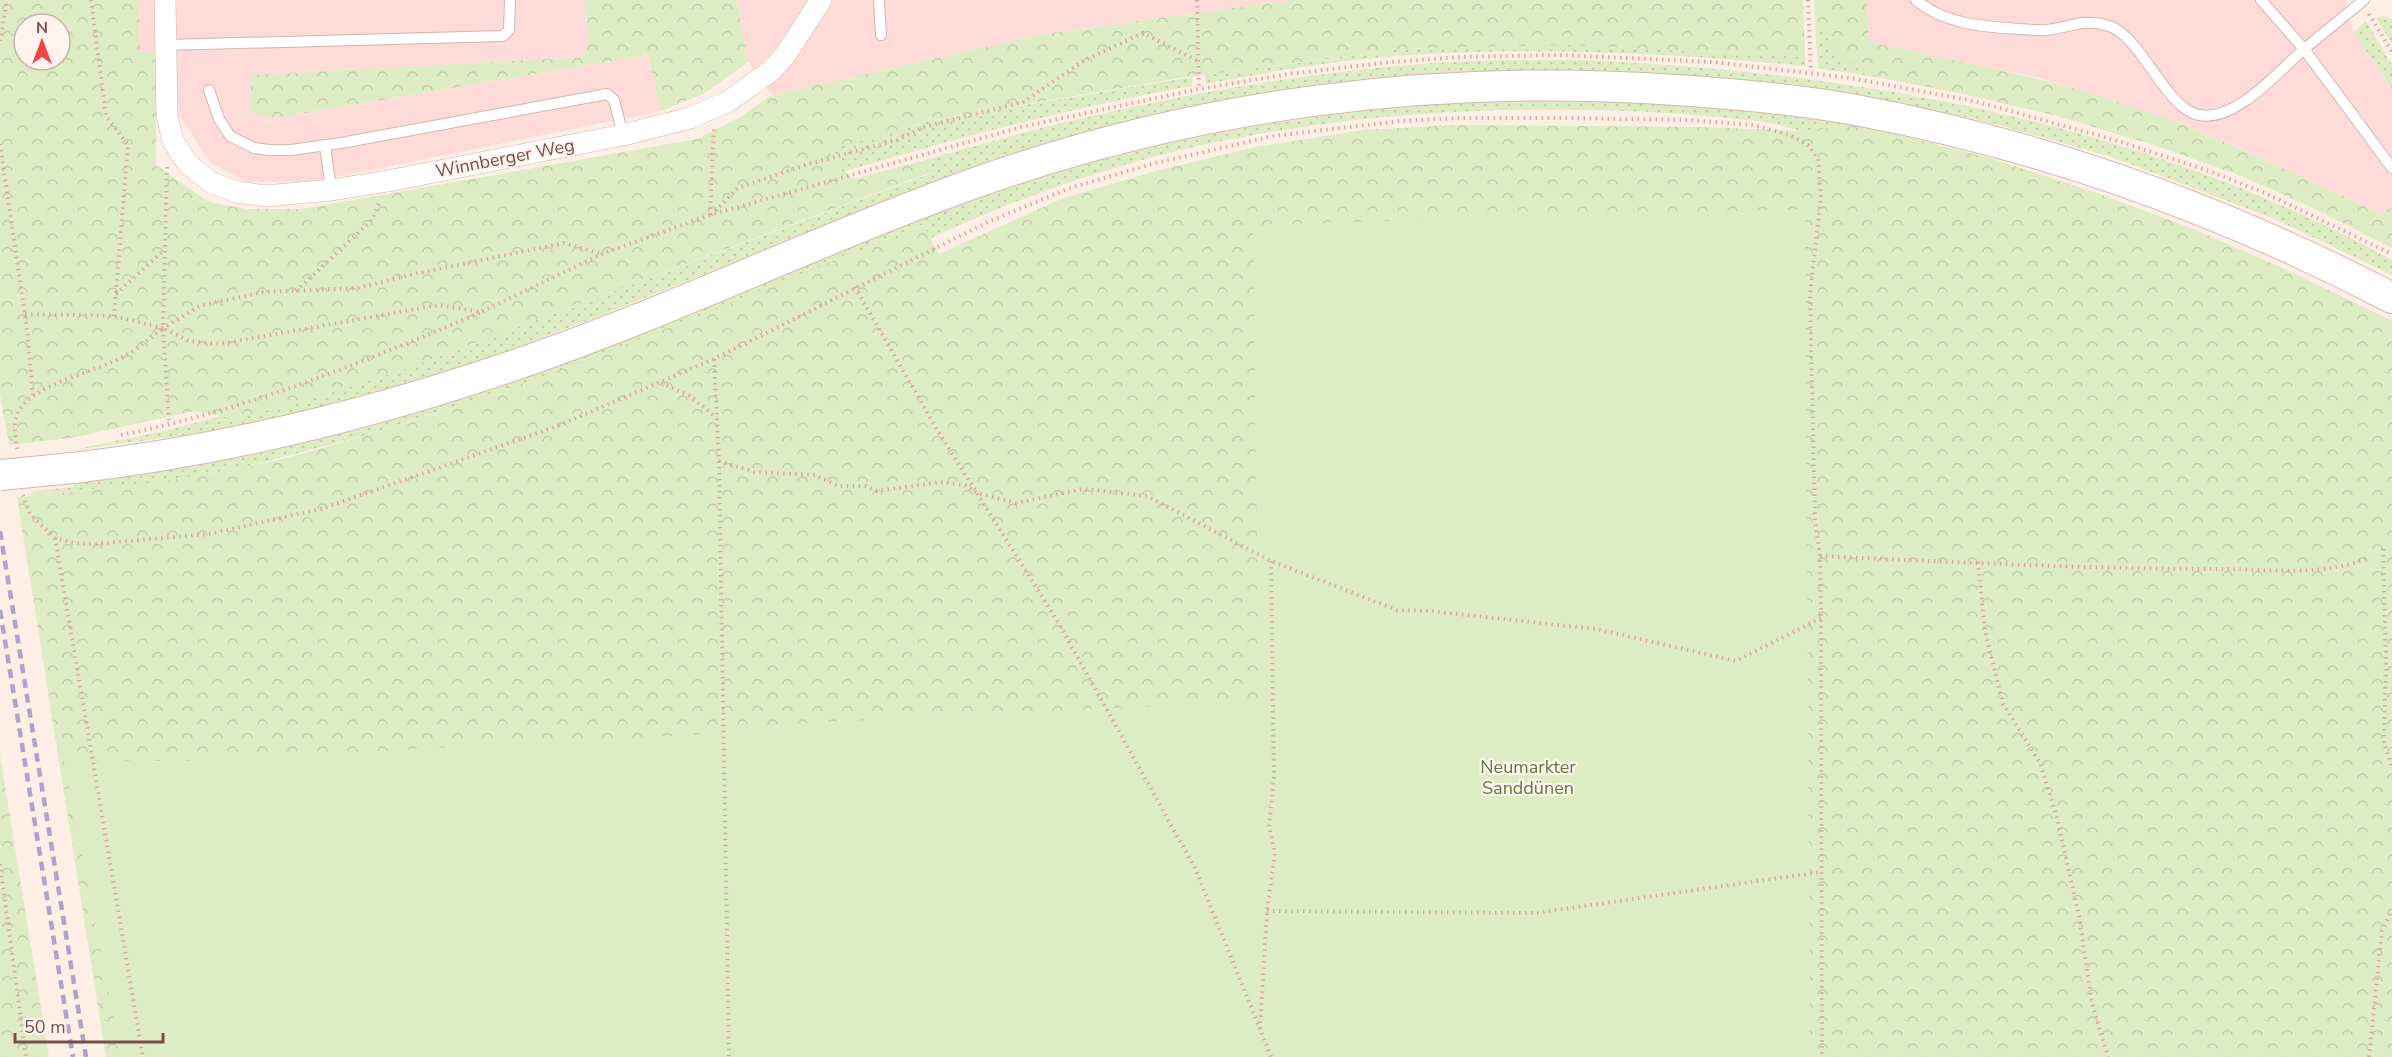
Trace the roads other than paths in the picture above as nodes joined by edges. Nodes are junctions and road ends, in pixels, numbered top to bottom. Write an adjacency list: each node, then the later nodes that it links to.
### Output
1 (165, 0): 9 (street)
2 (510, 0): 9 (lane)
3 (820, 0): 12 (street, Winnberger Weg)
4 (879, 0): 8 (lane)
5 (1916, 0): 10 (lane)
6 (2261, 0): 10 (lane)
7 (2363, 1): 10 (lane)
8 (881, 34)
9 (166, 45): 15 (street, Winnberger Weg)
10 (2304, 49): 14 (lane)
11 (209, 90): 13 (lane)
12 (623, 135): 13 (lane); 15 (street, Winnberger Weg)
13 (325, 145): 15 (lane)
14 (2392, 168)
15 (331, 190)
16 (2392, 298): 17 (main road, bridge)
17 (13, 474)

